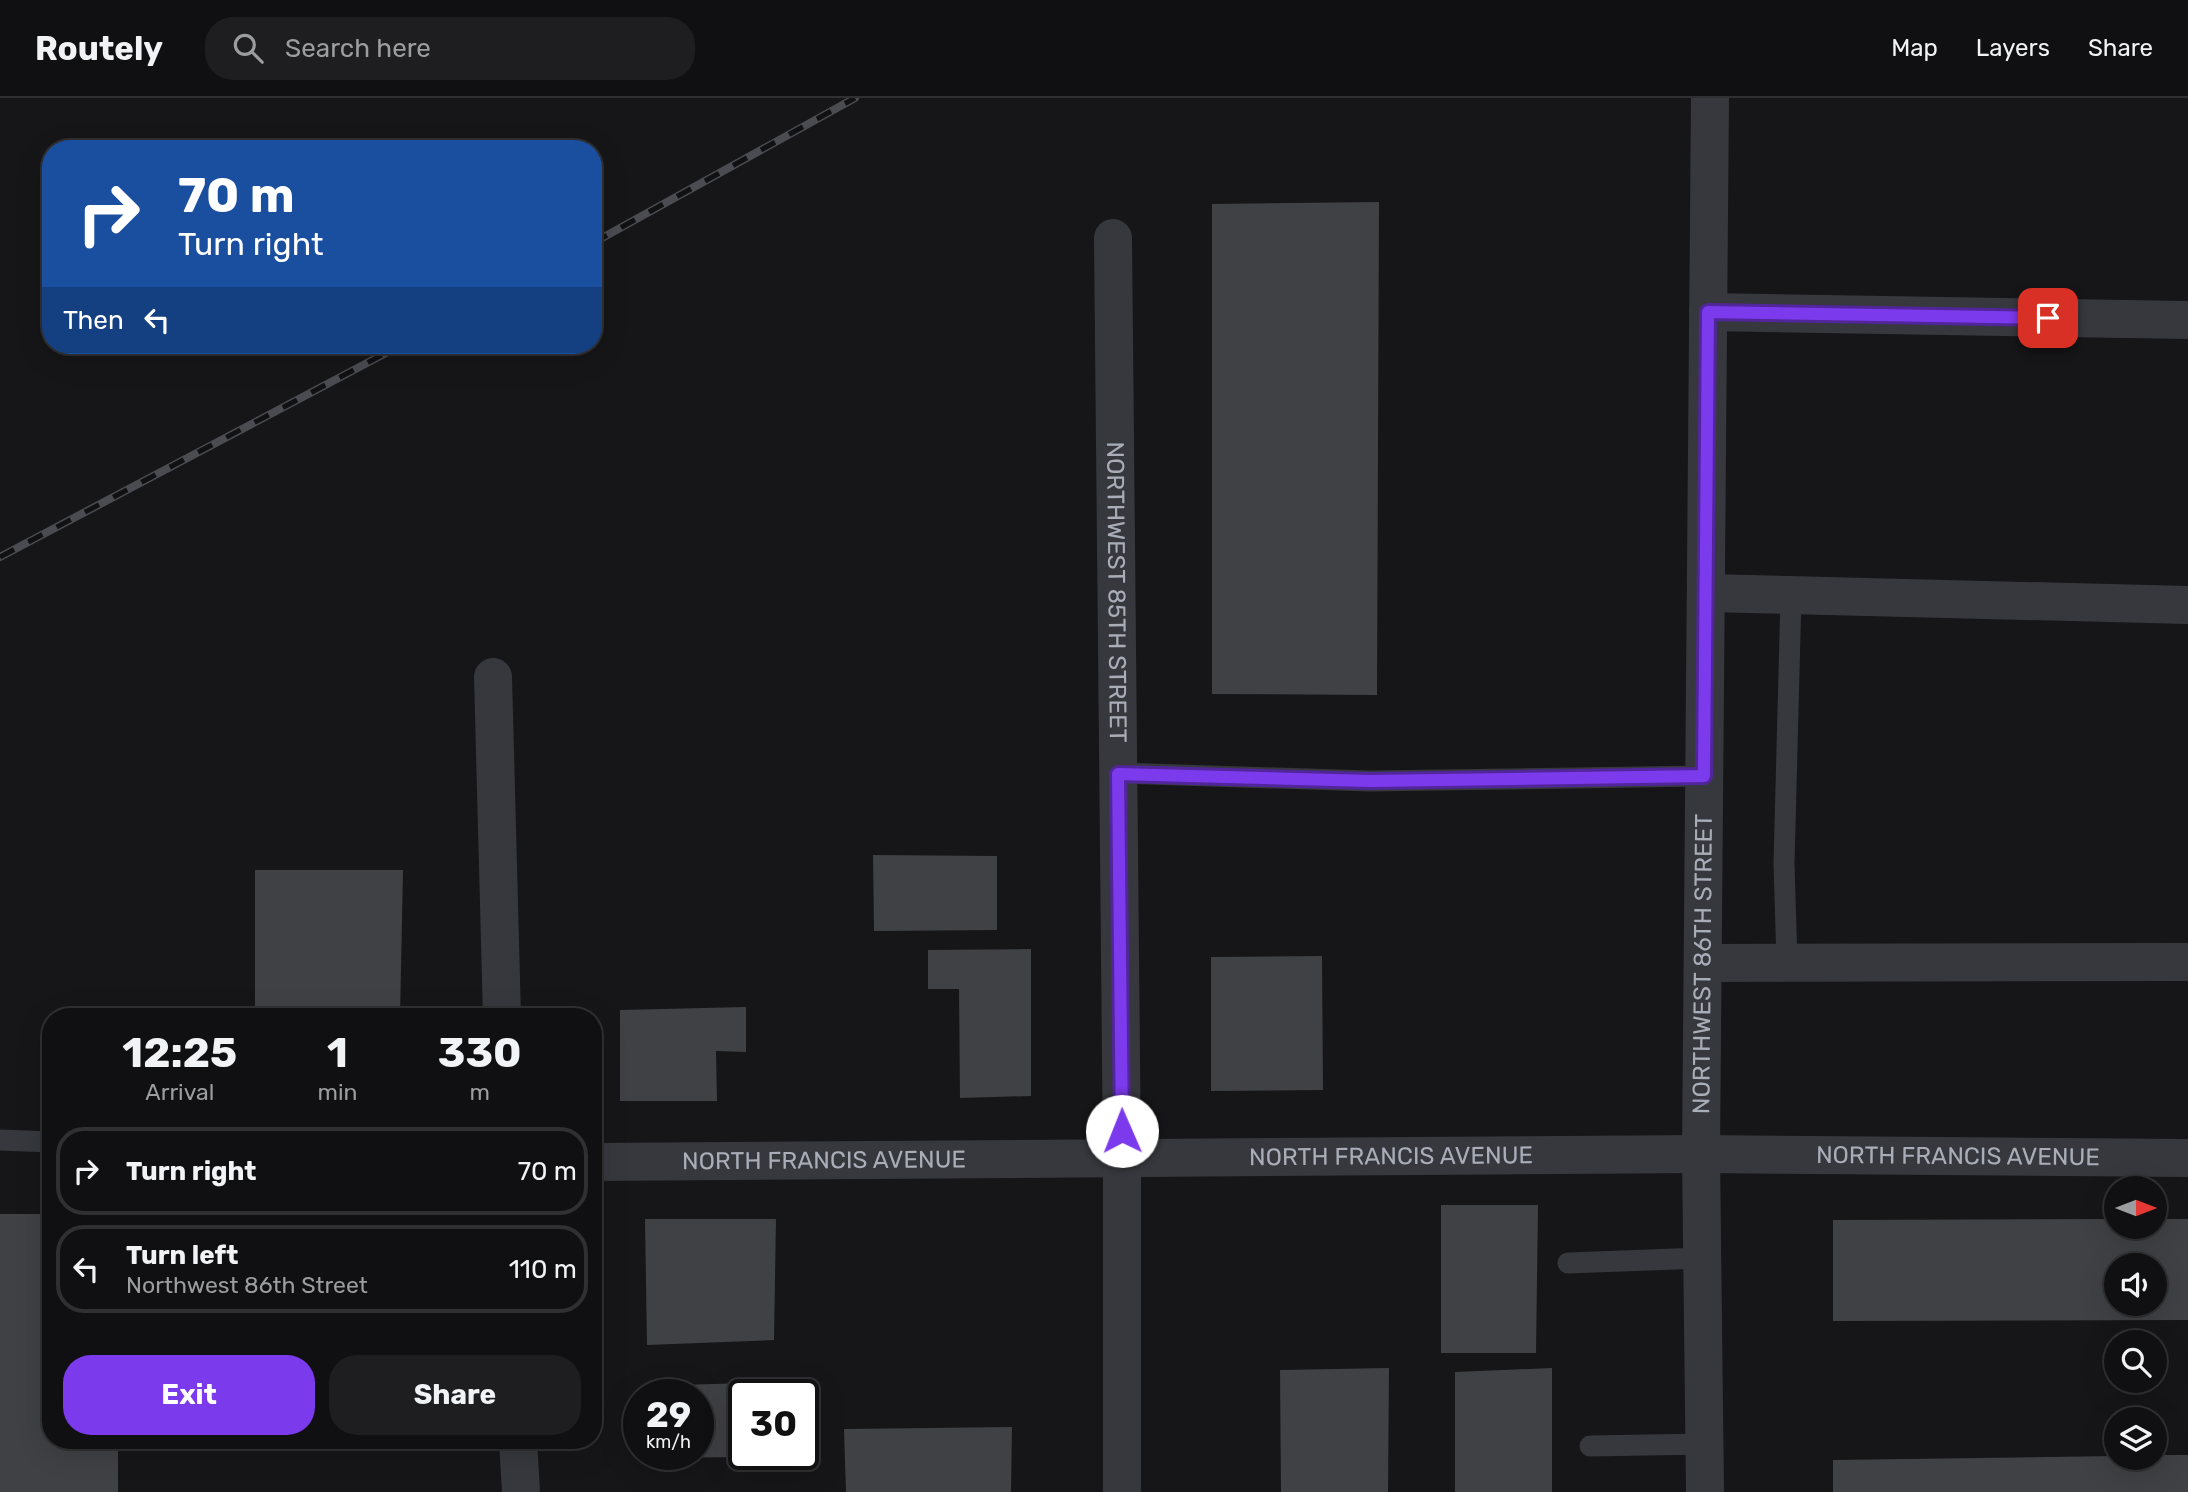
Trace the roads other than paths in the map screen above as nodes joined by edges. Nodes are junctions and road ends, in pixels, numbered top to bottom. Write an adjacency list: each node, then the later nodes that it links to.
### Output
1 (1710, 98): 3 (street, NORTHWEST 86TH STREET)
2 (1113, 238): 9 (street, NORTHWEST 85TH STREET)
3 (1708, 312): 4 (street); 5 (street, NORTHWEST 86TH STREET)
4 (2188, 320)
5 (1706, 593): 6 (street); 10 (street, NORTHWEST 86TH STREET)
6 (1791, 596): 7 (street); 12 (lane)
7 (2188, 605)
8 (493, 677): 14 (street)
9 (1118, 774): 10 (lane); 19 (street, NORTHWEST 85TH STREET)
10 (1704, 776): 11 (street, NORTHWEST 86TH STREET)
11 (1704, 962): 12 (street); 17 (street, NORTHWEST 86TH STREET)
12 (1787, 962): 13 (street)
13 (2188, 962)
14 (502, 1008)
15 (0, 1140): 16 (lane)
16 (42, 1142)
17 (1701, 1154): 18 (street, NORTH FRANCIS AVENUE); 19 (street, NORTH FRANCIS AVENUE); 21 (street, NORTHWEST 86TH STREET)
18 (2188, 1158)
19 (1122, 1159): 20 (street, NORTH FRANCIS AVENUE); 27 (street, NORTHWEST 85TH STREET)
20 (602, 1162)
21 (1702, 1258): 22 (lane); 23 (street, NORTHWEST 86TH STREET)
22 (1568, 1263)
23 (1704, 1444): 24 (lane); 28 (street, NORTHWEST 86TH STREET)
24 (1590, 1446)
25 (519, 1449): 26 (street)
26 (521, 1492)
27 (1122, 1492)
28 (1705, 1492)

